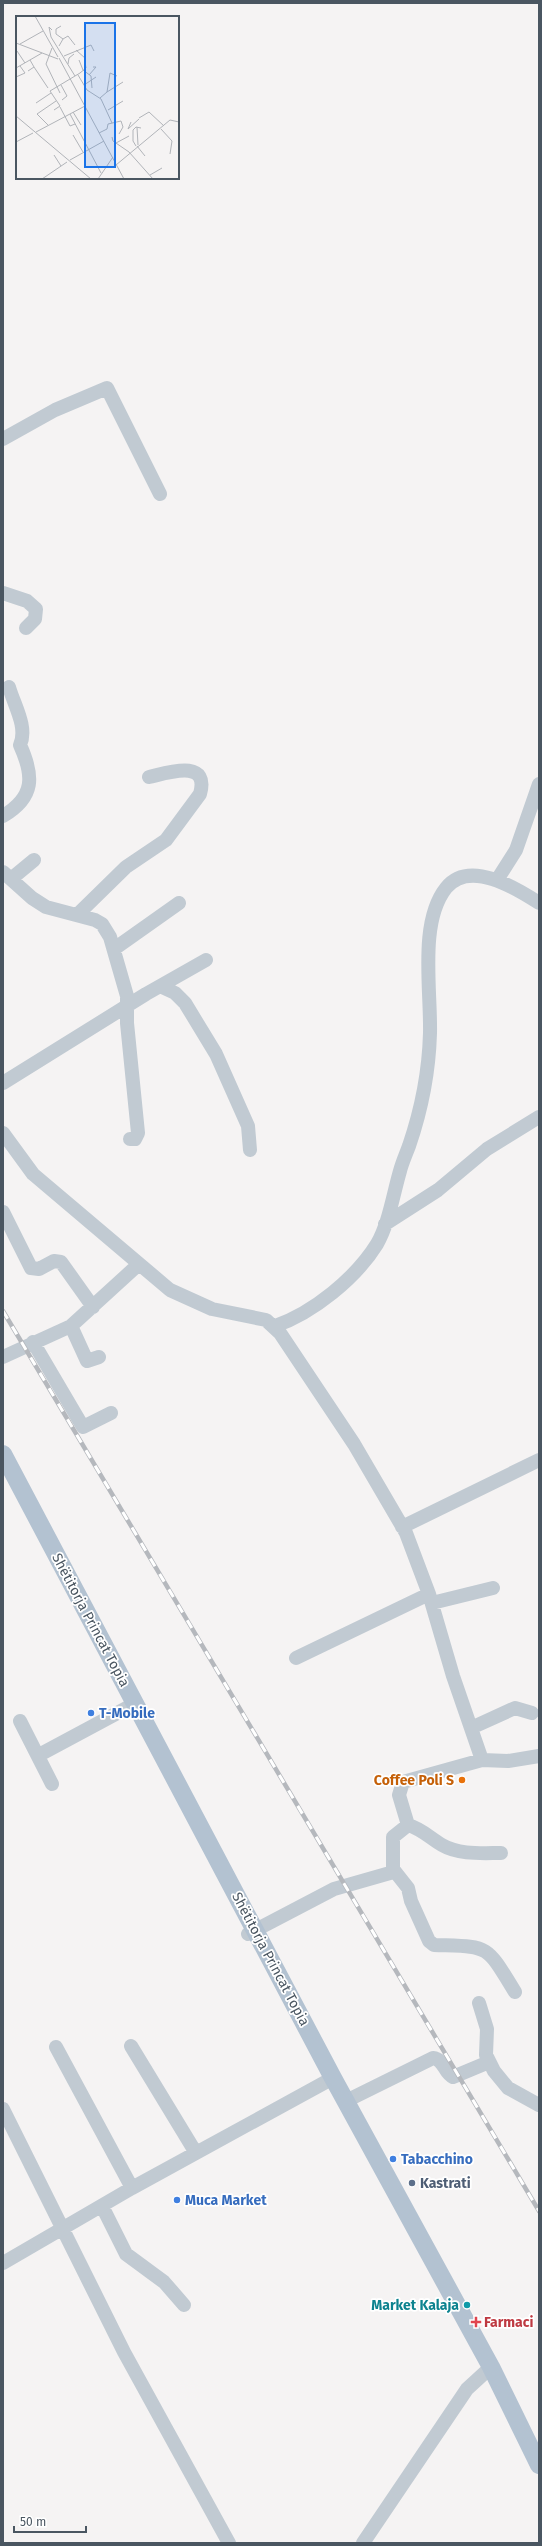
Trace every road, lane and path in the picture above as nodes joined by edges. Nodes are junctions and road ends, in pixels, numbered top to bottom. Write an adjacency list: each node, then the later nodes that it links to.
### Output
1 (3, 439): 2 (street)
2 (160, 494)
3 (3, 592): 4 (street)
4 (26, 628)
5 (9, 688): 8 (street)
6 (149, 778): 14 (street)
7 (539, 784): 11 (street)
8 (3, 816)
9 (34, 860): 10 (street)
10 (7, 875): 14 (street)
11 (497, 880): 12 (street); 25 (street)
12 (539, 903)
13 (179, 904): 15 (street)
14 (77, 915): 15 (street)
15 (114, 949): 18 (street)
16 (206, 960): 17 (street)
17 (162, 987): 18 (street); 23 (street)
18 (126, 1007): 19 (street); 22 (street)
19 (3, 1083)
20 (539, 1117): 25 (street)
21 (3, 1133): 26 (street)
22 (130, 1139)
23 (250, 1150)
24 (3, 1212): 27 (street)
25 (385, 1224): 29 (street)
26 (138, 1264): 27 (street); 29 (street)
27 (93, 1307): 28 (street)
28 (71, 1326): 30 (street); 31 (street)
29 (275, 1326): 36 (street)
30 (33, 1342): 32 (street); 33 (street)
31 (99, 1357)
32 (3, 1358)
33 (111, 1414)
34 (539, 1460): 36 (street)
35 (5, 1464): 40 (main road, Shëtitorja Princat Topia)
36 (402, 1527): 38 (street)
37 (493, 1588): 38 (street)
38 (430, 1599): 39 (street); 43 (street)
39 (296, 1658)
40 (136, 1703): 44 (street); 51 (main road, Shëtitorja Princat Topia)
41 (532, 1713): 43 (street)
42 (20, 1720): 44 (street)
43 (471, 1728): 46 (street)
44 (39, 1755): 47 (street)
45 (539, 1756): 46 (street)
46 (482, 1760): 48 (street)
47 (52, 1784)
48 (408, 1825): 49 (street); 50 (street)
49 (501, 1853)
50 (393, 1869): 51 (street); 52 (street)
51 (252, 1932): 57 (main road, Shëtitorja Princat Topia)
52 (515, 1992)
53 (479, 2003): 56 (street)
54 (131, 2046): 61 (street)
55 (56, 2047): 62 (street)
56 (489, 2062): 58 (street); 59 (street)
57 (333, 2078): 58 (main road, Shëtitorja Princat Topia); 61 (street)
58 (346, 2101): 67 (main road, Shëtitorja Princat Topia)
59 (539, 2105)
60 (3, 2109): 64 (street)
61 (196, 2153): 62 (street)
62 (132, 2188): 63 (street)
63 (102, 2206): 64 (street); 66 (street)
64 (64, 2229): 65 (street); 69 (street)
65 (3, 2263)
66 (184, 2305)
67 (491, 2367): 68 (main road, Shëtitorja Princat Topia); 70 (street)
68 (539, 2465)
69 (229, 2543)
70 (363, 2543)

